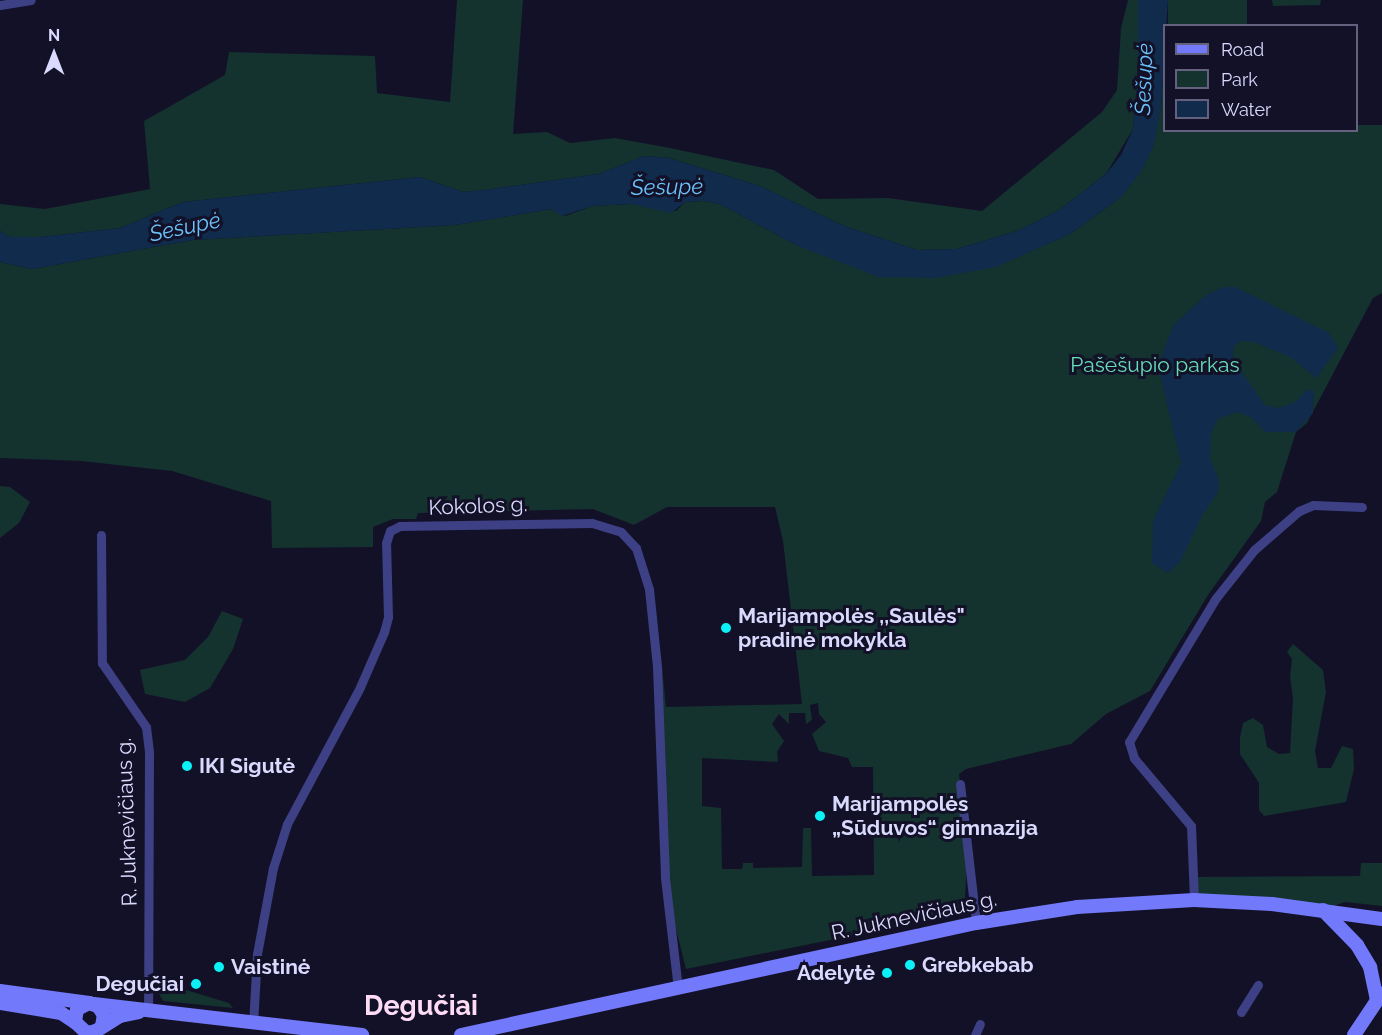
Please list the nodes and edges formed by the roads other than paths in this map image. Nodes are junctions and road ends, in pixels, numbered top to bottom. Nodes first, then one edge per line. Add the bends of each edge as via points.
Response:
1 (31, 0) edge
2 (0, 5) edge
3 (1362, 507) dead end
4 (101, 536) dead end
5 (960, 784) dead end
6 (1194, 900) junction
7 (1323, 910) junction
8 (1382, 918) edge
9 (976, 923) junction
10 (1258, 985) dead end
11 (678, 988) junction
12 (0, 991) edge
13 (1380, 997) edge
14 (0, 1003) edge
15 (91, 1003) junction
16 (145, 1012) junction
17 (1241, 1012) dead end
18 (75, 1022) junction
19 (253, 1024) junction
20 (980, 1024) dead end
21 (102, 1026) junction
22 (87, 1034) edge
23 (362, 1035) edge
24 (461, 1035) edge
25 (975, 1035) edge
26 (1354, 1035) edge

1 - 2 street
3 - 6 street via 1313,505 1299,511 1254,550 1216,598 1130,742 1134,758 1191,826
4 - 16 street, R. Juknevičiaus g. via 102,663 146,727 149,753
5 - 9 street
6 - 7 street, R. Juknevičiaus g.
6 - 9 street, R. Juknevičiaus g. via 1096,905
7 - 8 street, R. Juknevičiaus g.
7 - 13 street via 1357,945
9 - 11 street, R. Juknevičiaus g.
10 - 17 street
11 - 19 street, Kokolos g. via 664,878 659,689 649,589 636,548 621,532 592,523 399,526 390,531 386,543 388,617 384,632 360,687 287,824 273,868 257,954
11 - 24 street, R. Juknevičiaus g.
12 - 15 street
13 - 26 street
14 - 18 street via 61,1013
15 - 16 street
15 - 18 street via 77,1010
15 - 21 street via 104,1015
16 - 19 street
16 - 21 street
18 - 22 street
19 - 23 street
20 - 25 street
21 - 22 street

